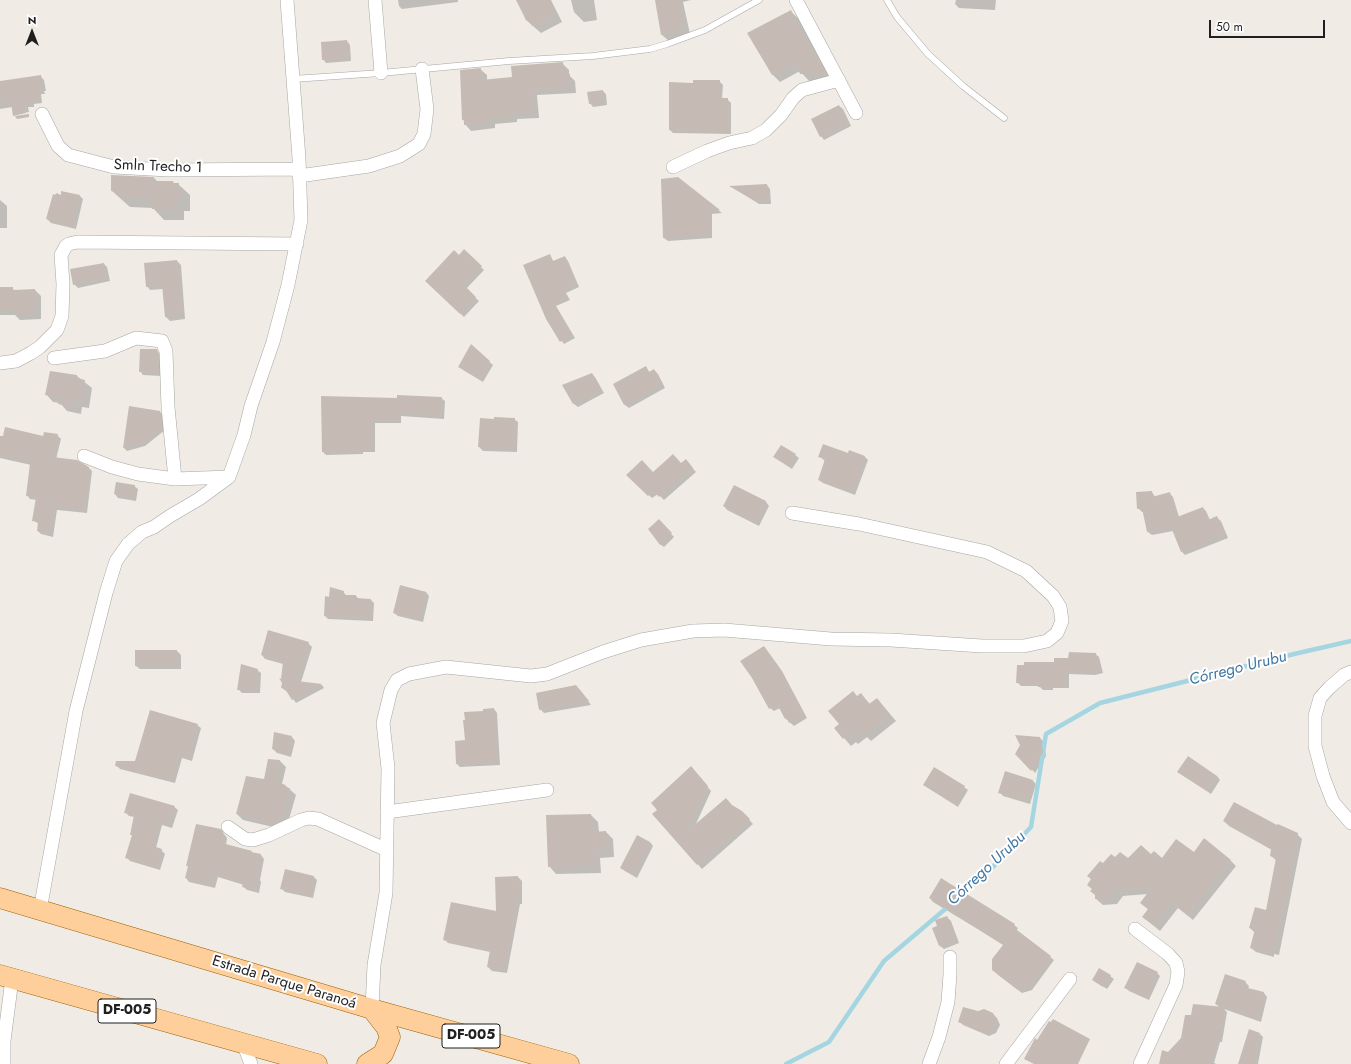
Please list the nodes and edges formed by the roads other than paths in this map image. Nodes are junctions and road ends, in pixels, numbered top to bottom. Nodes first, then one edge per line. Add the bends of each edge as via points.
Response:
1 (287, 0) edge
2 (374, 0) edge
3 (760, 0) edge
4 (796, 0) edge
5 (887, 0) edge
6 (422, 69) junction
7 (381, 74) junction
8 (293, 79) junction
9 (839, 80) junction
10 (856, 113) dead end
11 (42, 114) dead end
12 (1004, 118) dead end
13 (673, 167) dead end
14 (299, 173) junction
15 (297, 244) junction
16 (54, 358) dead end
17 (0, 363) edge
18 (84, 456) dead end
19 (228, 477) junction
20 (175, 479) junction
21 (792, 513) dead end
22 (1351, 672) edge
23 (547, 790) dead end
24 (387, 812) junction
25 (1351, 823) edge
26 (228, 827) dead end
27 (386, 850) junction
28 (0, 898) edge
29 (40, 910) junction
30 (1135, 929) dead end
31 (950, 957) dead end
32 (6, 977) edge
33 (1070, 978) dead end
34 (372, 1009) junction
35 (243, 1043) junction
36 (4, 1064) edge
37 (251, 1064) edge
38 (317, 1064) edge
39 (367, 1064) edge
40 (569, 1064) edge
41 (928, 1064) edge
42 (1006, 1064) edge
43 (1140, 1064) edge

1 - 8 street
2 - 7 street
3 - 6 lane via 705,30 650,48 593,56
4 - 9 street
5 - 12 lane via 897,17 928,54
6 - 7 lane
6 - 14 street, Smln Trecho 1 via 427,109 424,134 419,144 400,156 369,166
7 - 8 lane
8 - 14 street
9 - 10 street
9 - 13 street via 802,90 766,130 752,138 707,151
11 - 14 street, Smln Trecho 1 via 58,146 68,155 114,167
14 - 15 street via 301,220
15 - 17 street via 69,244 62,255 62,316 56,330 31,353 16,361
15 - 19 street via 273,342
16 - 20 street via 105,351 136,338 162,341 166,351
18 - 20 street via 112,468
19 - 20 street
19 - 29 street via 199,499 142,532 128,544 116,561 76,711
21 - 24 street via 859,524 987,552 1026,571 1053,596 1060,608 1062,621 1057,633 1047,641 1024,646 982,646 831,639 724,630 693,631 640,640 547,674 531,676 446,667 410,674 397,680 391,690 383,723 388,768
22 - 25 street via 1344,675 1320,698 1315,716 1315,746 1322,776 1333,802
23 - 24 street
24 - 27 street
26 - 27 street via 245,839 253,840 301,820 318,819
27 - 34 street via 386,893 374,965
28 - 29 main road, Estrada Parque Paranoá / DF-005
29 - 34 main road, Estrada Parque Paranoá / DF-005
30 - 43 street via 1168,954 1176,963 1178,972 1176,985
31 - 41 street via 948,1002 939,1037
32 - 35 main road, DF-005
32 - 36 street
33 - 42 street
34 - 39 main road via 386,1027 390,1037 383,1054
34 - 40 main road, Estrada Parque Paranoá / DF-005
35 - 37 street
35 - 38 main road, DF-005

